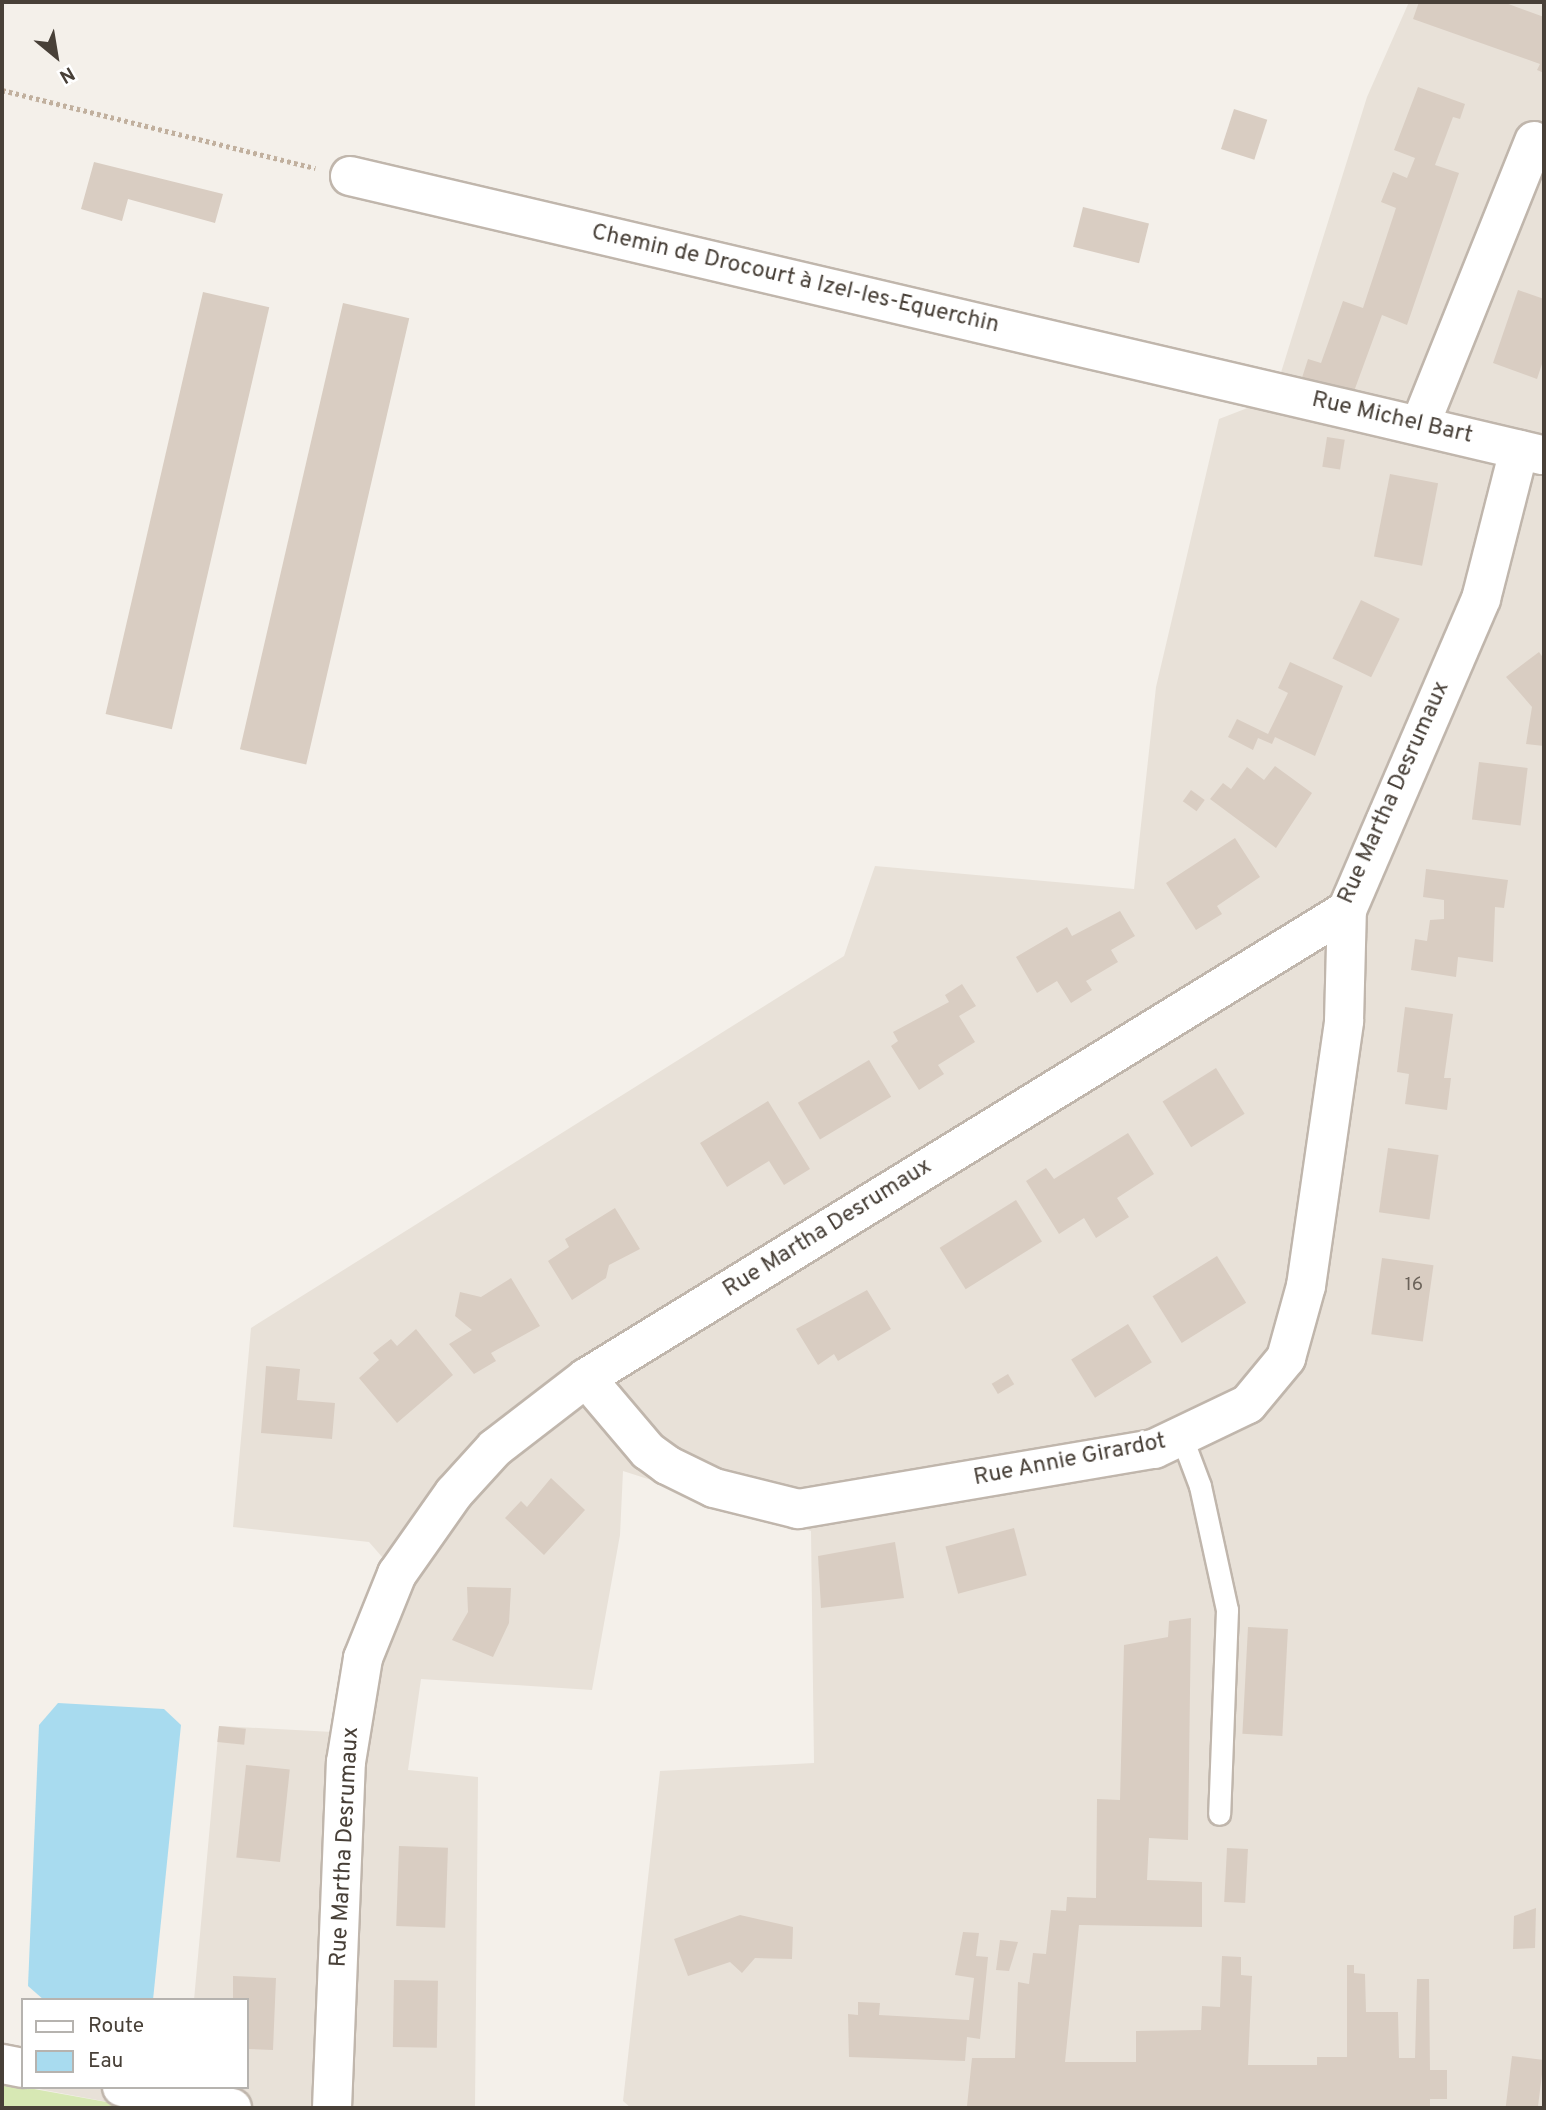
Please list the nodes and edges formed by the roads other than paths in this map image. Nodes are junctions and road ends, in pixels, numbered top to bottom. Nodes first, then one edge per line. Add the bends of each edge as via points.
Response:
1 (1534, 141) dead end
2 (350, 176) road end
3 (1240, 383) joint
4 (1420, 425) junction
5 (1532, 453) edge
6 (1347, 910) junction
7 (586, 1378) junction
8 (1182, 1438) junction
9 (1219, 1814) dead end
10 (2, 2064) edge
11 (21, 2068) edge
12 (132, 2089) edge
13 (232, 2108) edge
14 (332, 2108) edge

1 - 4 street
2 - 3 street, Chemin de Drocourt à Izel-les-Equerchin
3 - 4 street, Rue Michel Bart
4 - 5 street, Rue Michel Bart
5 - 6 street, Rue Martha Desrumaux via 1481,599
6 - 7 street, Rue Martha Desrumaux
6 - 8 street, Rue Annie Girardot via 1344,1021 1306,1286 1286,1358 1248,1404
7 - 8 street, Rue Annie Girardot via 648,1451 667,1465 714,1488 798,1509 1154,1449
7 - 14 street, Rue Martha Desrumaux via 495,1448 454,1493 397,1574 362,1658 346,1762
8 - 9 lane via 1200,1486 1227,1610
10 - 11 street
12 - 13 street

